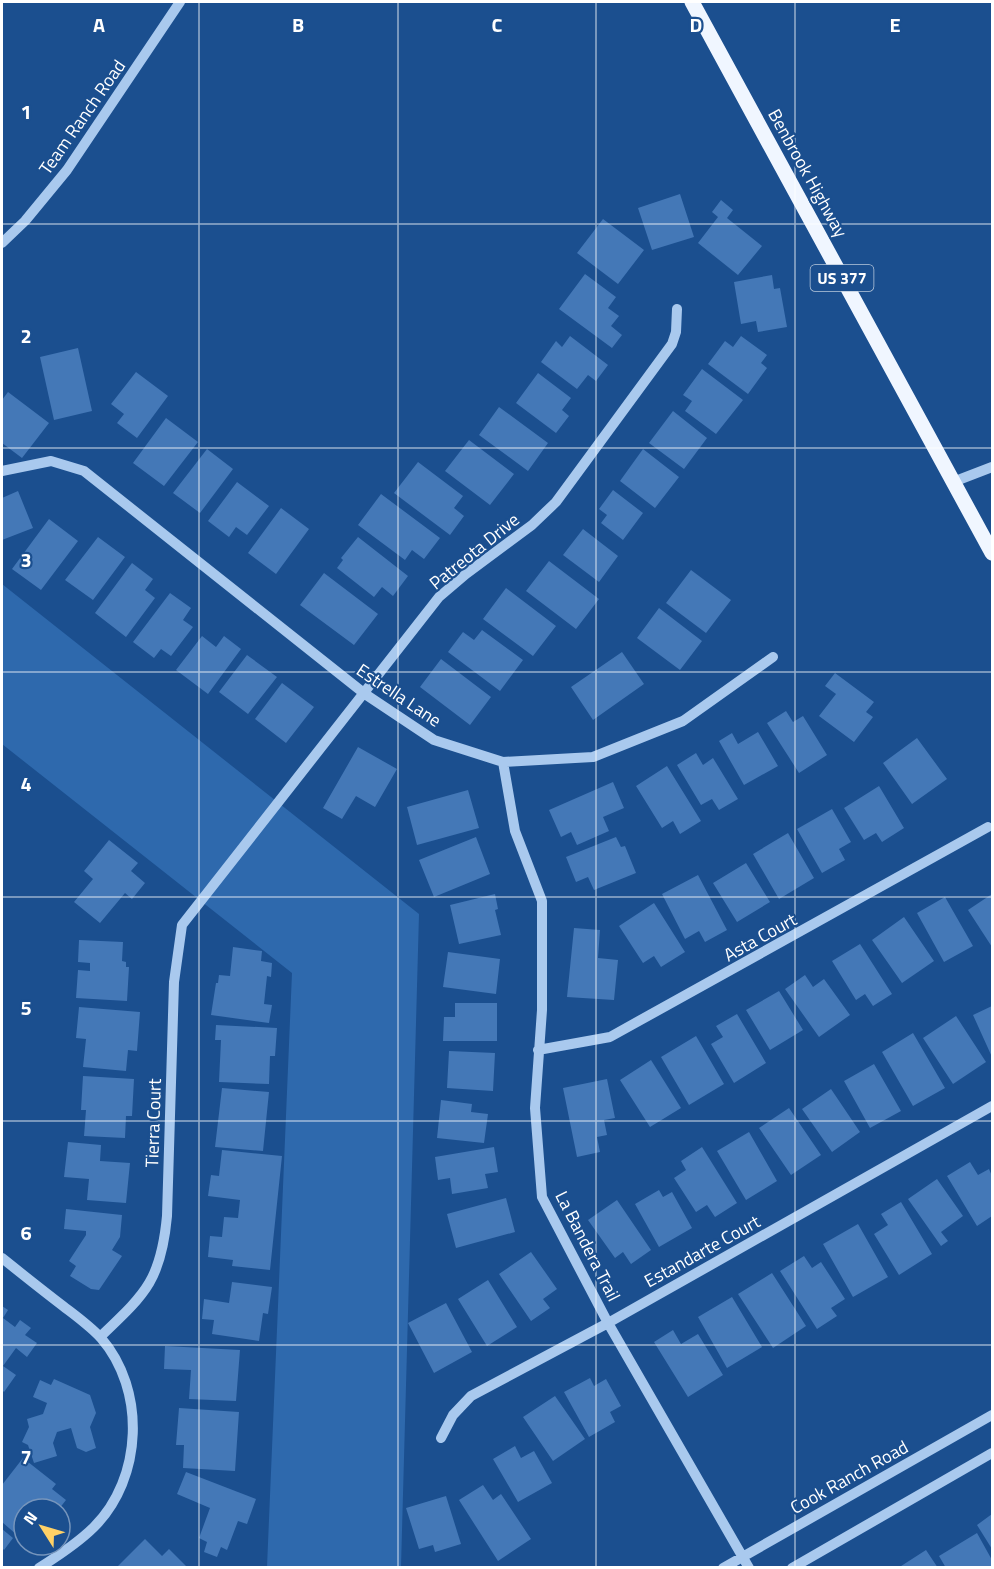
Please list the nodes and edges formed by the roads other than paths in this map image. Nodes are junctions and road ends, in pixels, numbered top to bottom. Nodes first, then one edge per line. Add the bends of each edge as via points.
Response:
1 (180, 2) edge
2 (692, 2) edge
3 (2, 243) edge
4 (677, 309) dead end
5 (993, 467) edge
6 (2, 471) edge
7 (953, 482) junction
8 (993, 553) edge
9 (773, 657) dead end
10 (365, 694) junction
11 (502, 762) junction
12 (988, 827) dead end
13 (204, 895) joint
14 (538, 1050) junction
15 (993, 1106) edge
16 (2, 1258) edge
17 (608, 1323) junction
18 (100, 1337) junction
19 (993, 1415) edge
20 (441, 1438) dead end
21 (993, 1453) edge
22 (743, 1556) junction
23 (43, 1567) edge
24 (723, 1568) edge
25 (749, 1568) edge
26 (792, 1568) edge

1 - 3 street, Team Ranch Road via 67,170
2 - 7 main road, Benbrook Highway / US 377
4 - 10 street, Patreota Drive via 672,344 567,489 532,525 451,585
5 - 7 street
6 - 10 street, Estrella Lane via 51,461 84,471
7 - 8 main road, Benbrook Highway / US 377
9 - 11 street, Estrella Lane via 683,721 593,756
10 - 11 street, Estrella Lane via 434,740
10 - 13 street, Patreota Drive
11 - 14 street, La Bandera Trail via 515,831 542,901
12 - 14 street, Asta Court via 610,1038
13 - 18 street, Tierra Court via 182,925 174,982 167,1216 162,1251 145,1292
14 - 17 street, La Bandera Trail via 535,1108 542,1197
15 - 17 street, Estandarte Court
16 - 18 street
17 - 20 street, Estandarte Court via 471,1396 453,1415
17 - 22 street, La Bandera Trail
18 - 23 street via 116,1359 130,1398 130,1457 116,1495 95,1526
19 - 22 street, Cook Ranch Road
21 - 26 street
22 - 24 street, Cook Ranch Road
22 - 25 street, La Bandera Trail

